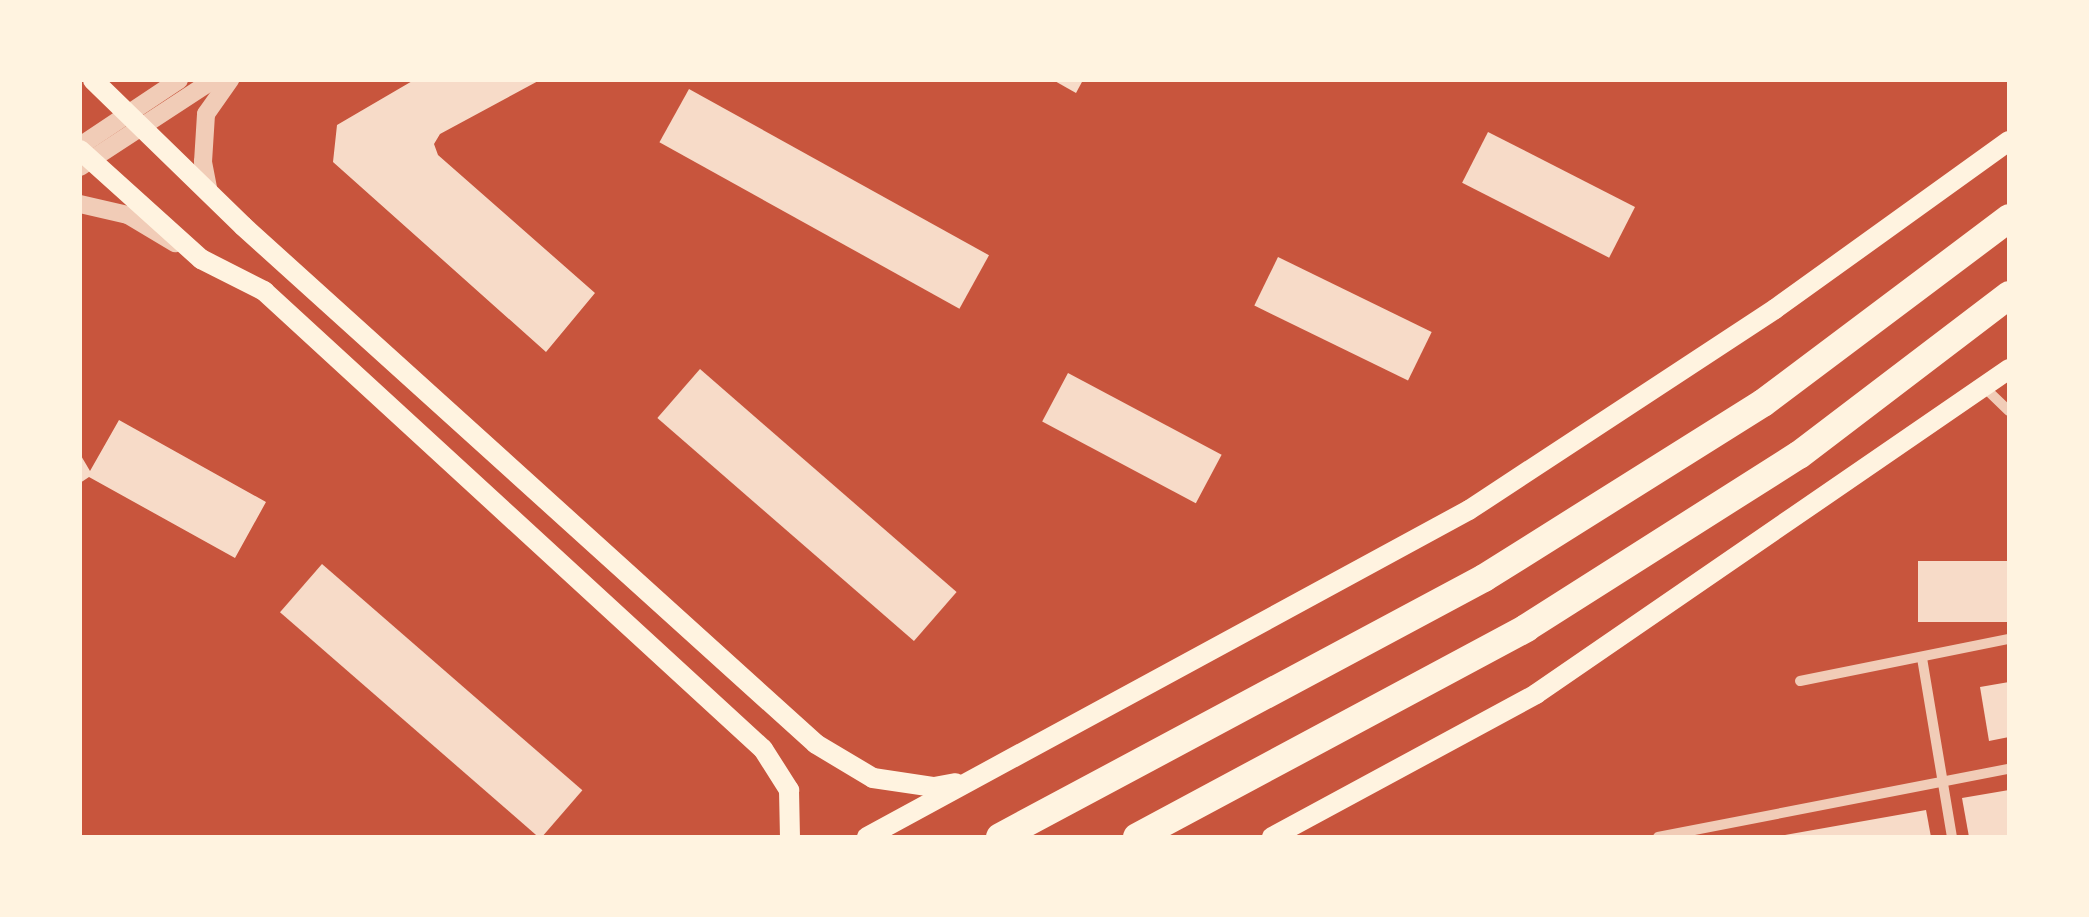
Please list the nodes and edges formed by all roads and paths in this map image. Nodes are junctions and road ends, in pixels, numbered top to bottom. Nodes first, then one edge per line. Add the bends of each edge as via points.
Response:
1 (93, 80) edge
2 (179, 80) edge
3 (213, 80) edge
4 (230, 80) edge
5 (134, 120) junction
6 (2009, 141) edge
7 (83, 156) edge
8 (209, 193) junction
9 (80, 204) edge
10 (2009, 218) edge
11 (201, 259) junction
12 (2009, 295) edge
13 (2009, 369) edge
14 (1985, 388) junction
15 (2009, 410) edge
16 (2009, 639) edge
17 (1922, 658) junction
18 (1800, 681) dead end
19 (2009, 770) edge
20 (973, 780) junction
21 (1942, 782) junction
22 (790, 837) edge
23 (867, 837) edge
24 (1000, 837) edge
25 (1137, 837) edge
26 (1272, 837) edge
27 (1658, 837) edge
28 (1952, 837) edge

1 - 5 main road
2 - 5 street
3 - 5 street
4 - 8 street via 206,114 202,162
5 - 7 street
5 - 8 main road
6 - 20 main road via 1776,310 1469,510
7 - 11 main road
8 - 20 main road via 816,744 846,767 889,782 934,787
9 - 11 street via 128,215
10 - 24 highway via 1762,403 1484,578
11 - 22 main road via 264,290 764,749 789,790
12 - 25 highway via 1799,455 1526,628
13 - 14 main road
14 - 15 street
14 - 26 main road via 1536,694
16 - 17 street
17 - 18 street
17 - 21 street
19 - 21 street
20 - 23 main road
21 - 27 street
21 - 28 street

